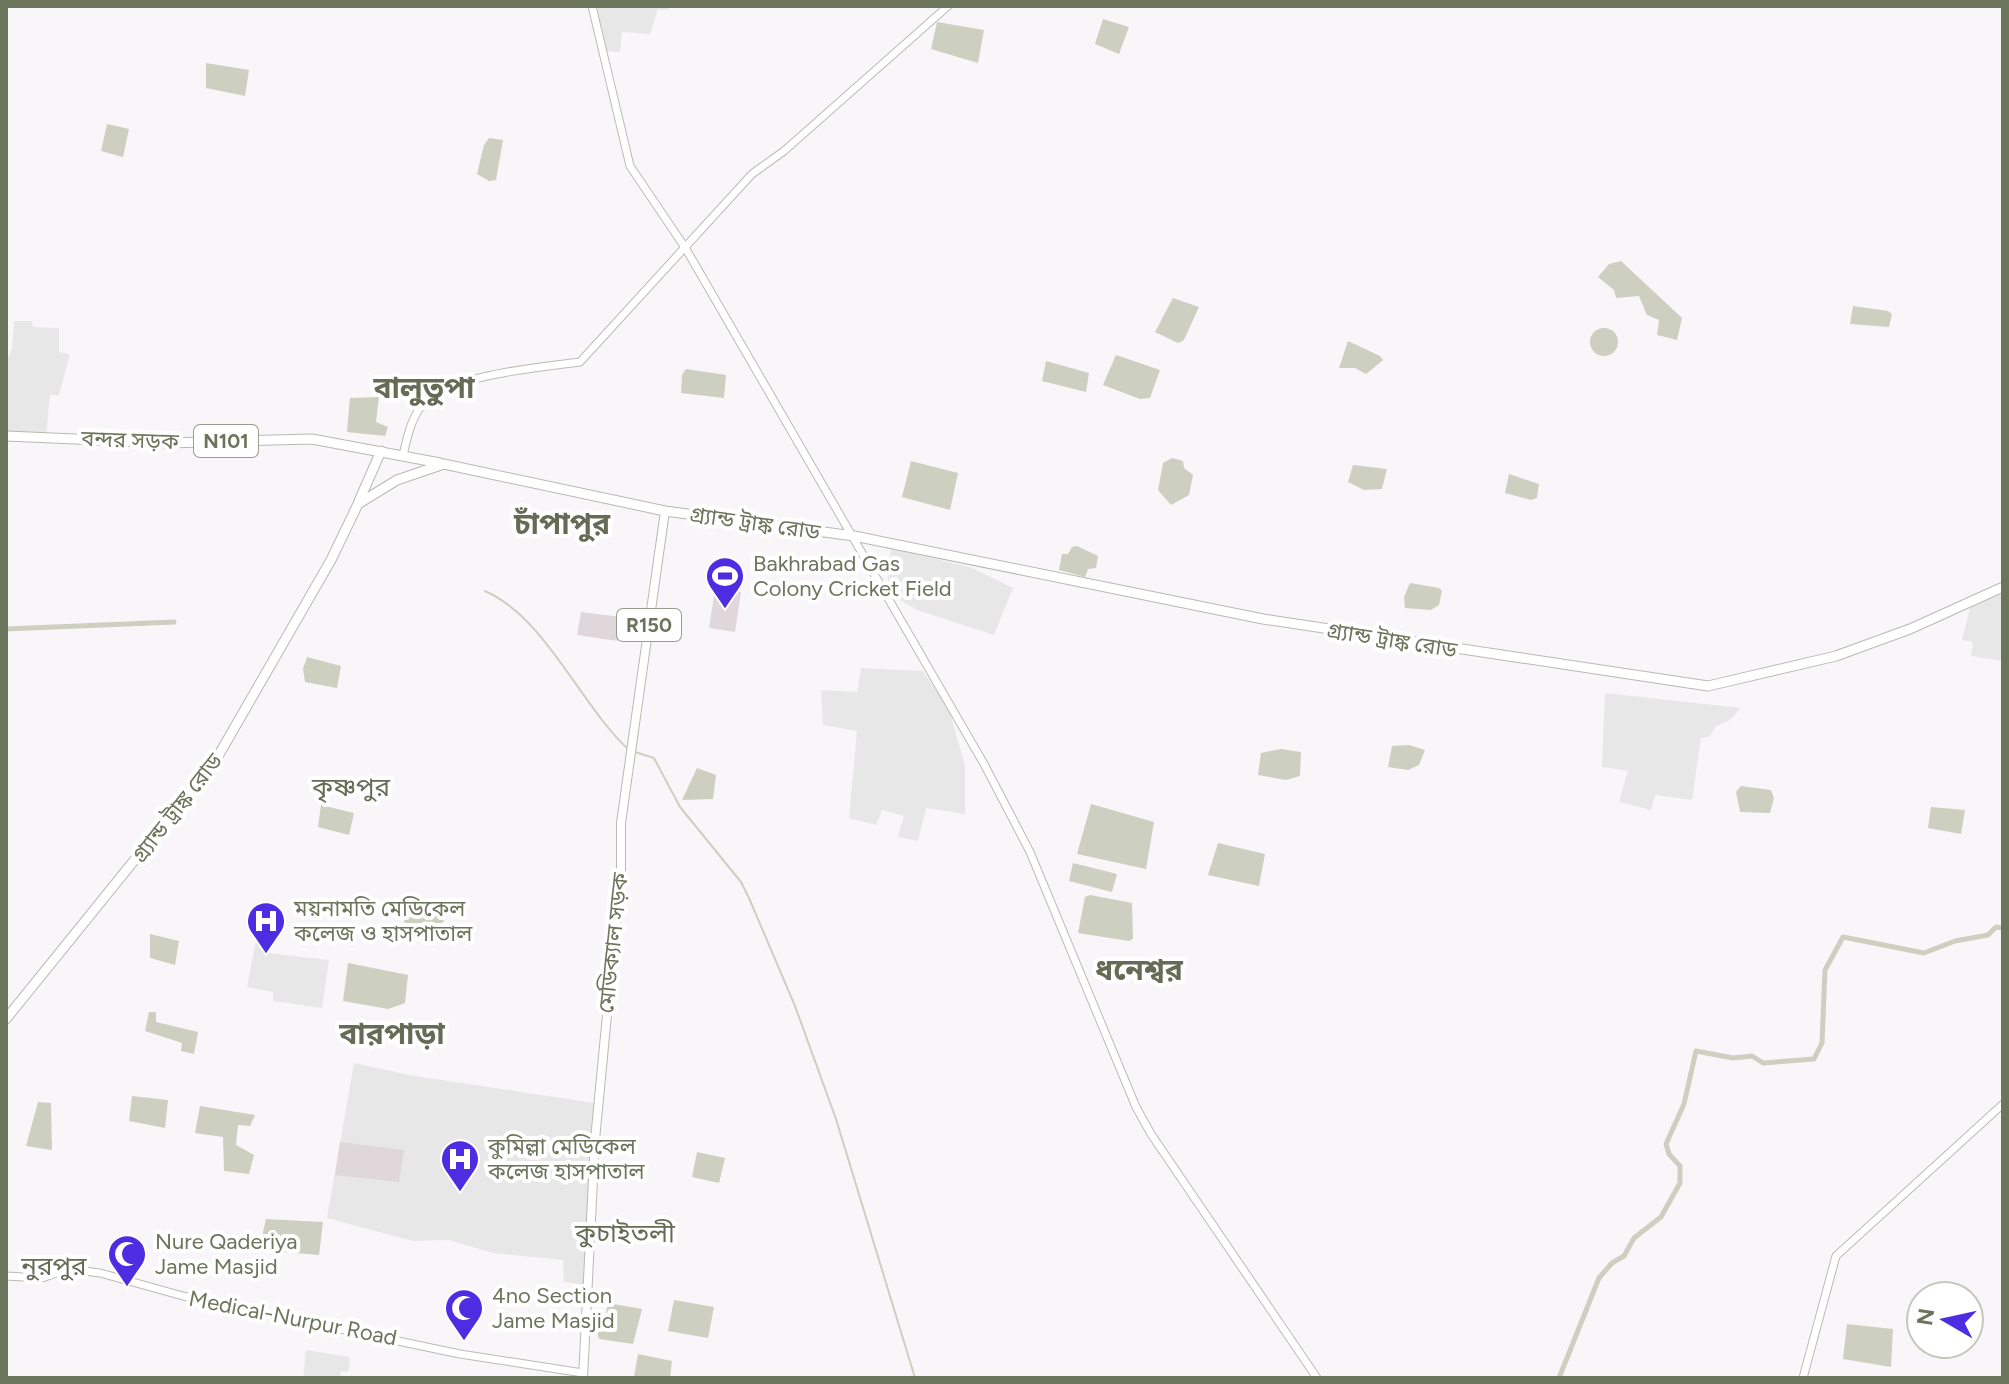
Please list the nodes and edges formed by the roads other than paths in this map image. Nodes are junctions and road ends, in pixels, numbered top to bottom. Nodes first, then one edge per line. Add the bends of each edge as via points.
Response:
1 (592, 6) edge
2 (948, 6) edge
3 (686, 249) junction
4 (6, 436) edge
5 (381, 451) junction
6 (403, 455) junction
7 (444, 464) junction
8 (358, 504) junction
9 (665, 511) junction
10 (854, 536) junction
11 (2003, 587) edge
12 (6, 1019) edge
13 (2003, 1104) edge
14 (6, 1276) edge
15 (583, 1375) edge
16 (1317, 1378) edge
17 (1803, 1378) edge

1 - 3 main road via 630,166
2 - 3 main road via 752,174
3 - 6 main road via 580,362 505,372 437,393 421,407
3 - 10 main road
4 - 5 highway, বন্দর সড়ক / N101 via 167,443 312,439
5 - 6 highway, বন্দর সড়ক / N101
5 - 8 highway, গ্র্যান্ড ট্রাঙ্ক রোড
6 - 7 highway, বন্দর সড়ক / N101
7 - 8 highway via 397,480
7 - 9 highway, গ্র্যান্ড ট্রাঙ্ক রোড
8 - 12 highway, গ্র্যান্ড ট্রাঙ্ক রোড via 217,758
9 - 10 highway, গ্র্যান্ড ট্রাঙ্ক রোড
9 - 15 main road, মেডিক্যাল সড়ক / R150 via 621,823 595,1140
10 - 11 highway, গ্র্যান্ড ট্রাঙ্ক রোড via 1263,619 1708,686 1836,656
10 - 16 main road via 1030,852 1136,1107
13 - 17 main road via 1836,1256
14 - 15 main road, Medical-Nurpur Road via 42,1278 68,1269 100,1273 183,1296

